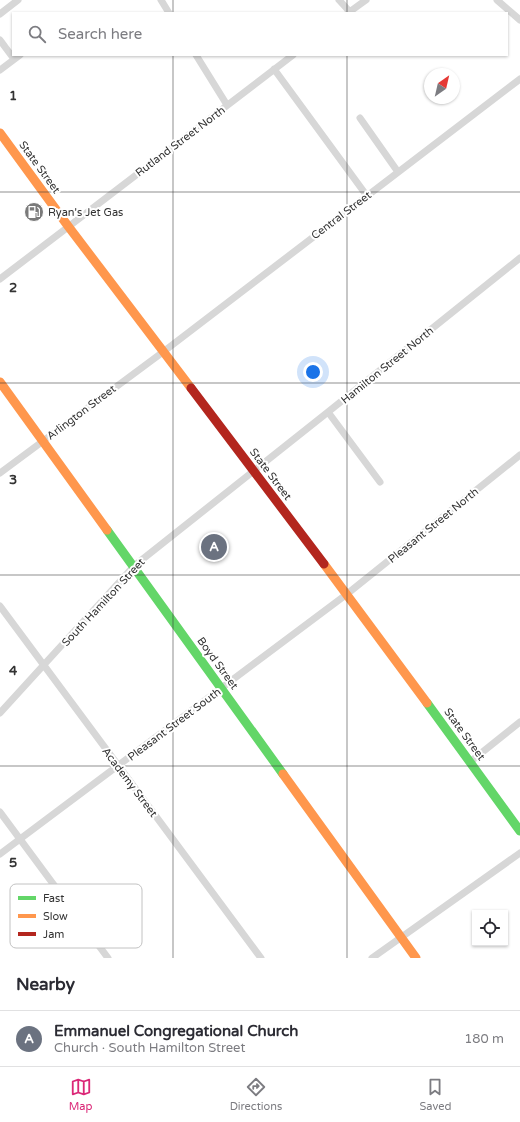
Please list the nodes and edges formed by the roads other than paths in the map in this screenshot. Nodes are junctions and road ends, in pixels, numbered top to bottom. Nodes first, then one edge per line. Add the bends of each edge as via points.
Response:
1 (18, 0) edge
2 (161, 0) edge
3 (339, 0) edge
4 (366, 0) edge
5 (497, 0) edge
6 (168, 12) edge
7 (348, 12) edge
8 (350, 12) edge
9 (0, 14) edge
10 (520, 20) edge
11 (0, 40) edge
12 (12, 52) edge
13 (197, 56) edge
14 (292, 56) edge
15 (17, 57) edge
16 (274, 69) junction
17 (0, 70) edge
18 (520, 79) edge
19 (227, 105) junction
20 (360, 118) dead end
21 (0, 133) edge
22 (398, 172) junction
23 (367, 196) junction
24 (68, 226) junction
25 (520, 258) edge
26 (0, 279) edge
27 (163, 352) junction
28 (0, 382) edge
29 (328, 412) junction
30 (43, 441) junction
31 (520, 455) edge
32 (253, 471) junction
33 (0, 473) edge
34 (380, 482) dead end
35 (134, 566) junction
36 (347, 594) junction
37 (0, 606) edge
38 (44, 666) junction
39 (221, 688) junction
40 (0, 714) edge
41 (520, 722) edge
42 (470, 762) junction
43 (118, 767) junction
44 (0, 812) edge
45 (520, 830) edge
46 (20, 839) junction
47 (520, 853) edge
48 (0, 854) edge
49 (53, 884) edge
50 (401, 937) junction
51 (101, 948) edge
52 (108, 958) edge
53 (261, 958) edge
54 (372, 958) edge
55 (416, 958) edge

1 - 9 street
2 - 6 street
3 - 7 street
4 - 8 street
5 - 10 street
11 - 12 street
13 - 19 street
14 - 16 street, Rutland Street North
15 - 17 street
16 - 19 street, Rutland Street North
16 - 23 street
18 - 22 street, Central Street
19 - 24 street, Rutland Street North
20 - 22 street
21 - 24 main road, State Street
22 - 23 street, Central Street
23 - 27 street, Central Street
24 - 26 street, Rutland Street North
24 - 27 main road, State Street
25 - 29 street, Hamilton Street North
27 - 30 street, Arlington Street
27 - 32 main road, State Street
28 - 30 main road, Boyd Street
29 - 32 street, Hamilton Street North
29 - 34 street
30 - 33 street, Arlington Street
30 - 35 main road, Boyd Street
31 - 36 street, Pleasant Street North
32 - 35 street, South Hamilton Street
32 - 36 main road, State Street
35 - 38 street, South Hamilton Street
35 - 39 main road, Boyd Street
36 - 39 street, Pleasant Street South
36 - 42 main road, State Street
37 - 38 street, Academy Street
38 - 40 street, South Hamilton Street
38 - 43 street, Academy Street
39 - 43 street, Pleasant Street South
39 - 50 main road, Boyd Street
41 - 42 street
42 - 45 main road, State Street
43 - 46 street, Pleasant Street South
43 - 53 street, Academy Street
44 - 46 street
46 - 48 street, Pleasant Street South
46 - 49 street
47 - 50 street
50 - 54 street
50 - 55 main road, Boyd Street
51 - 52 street

